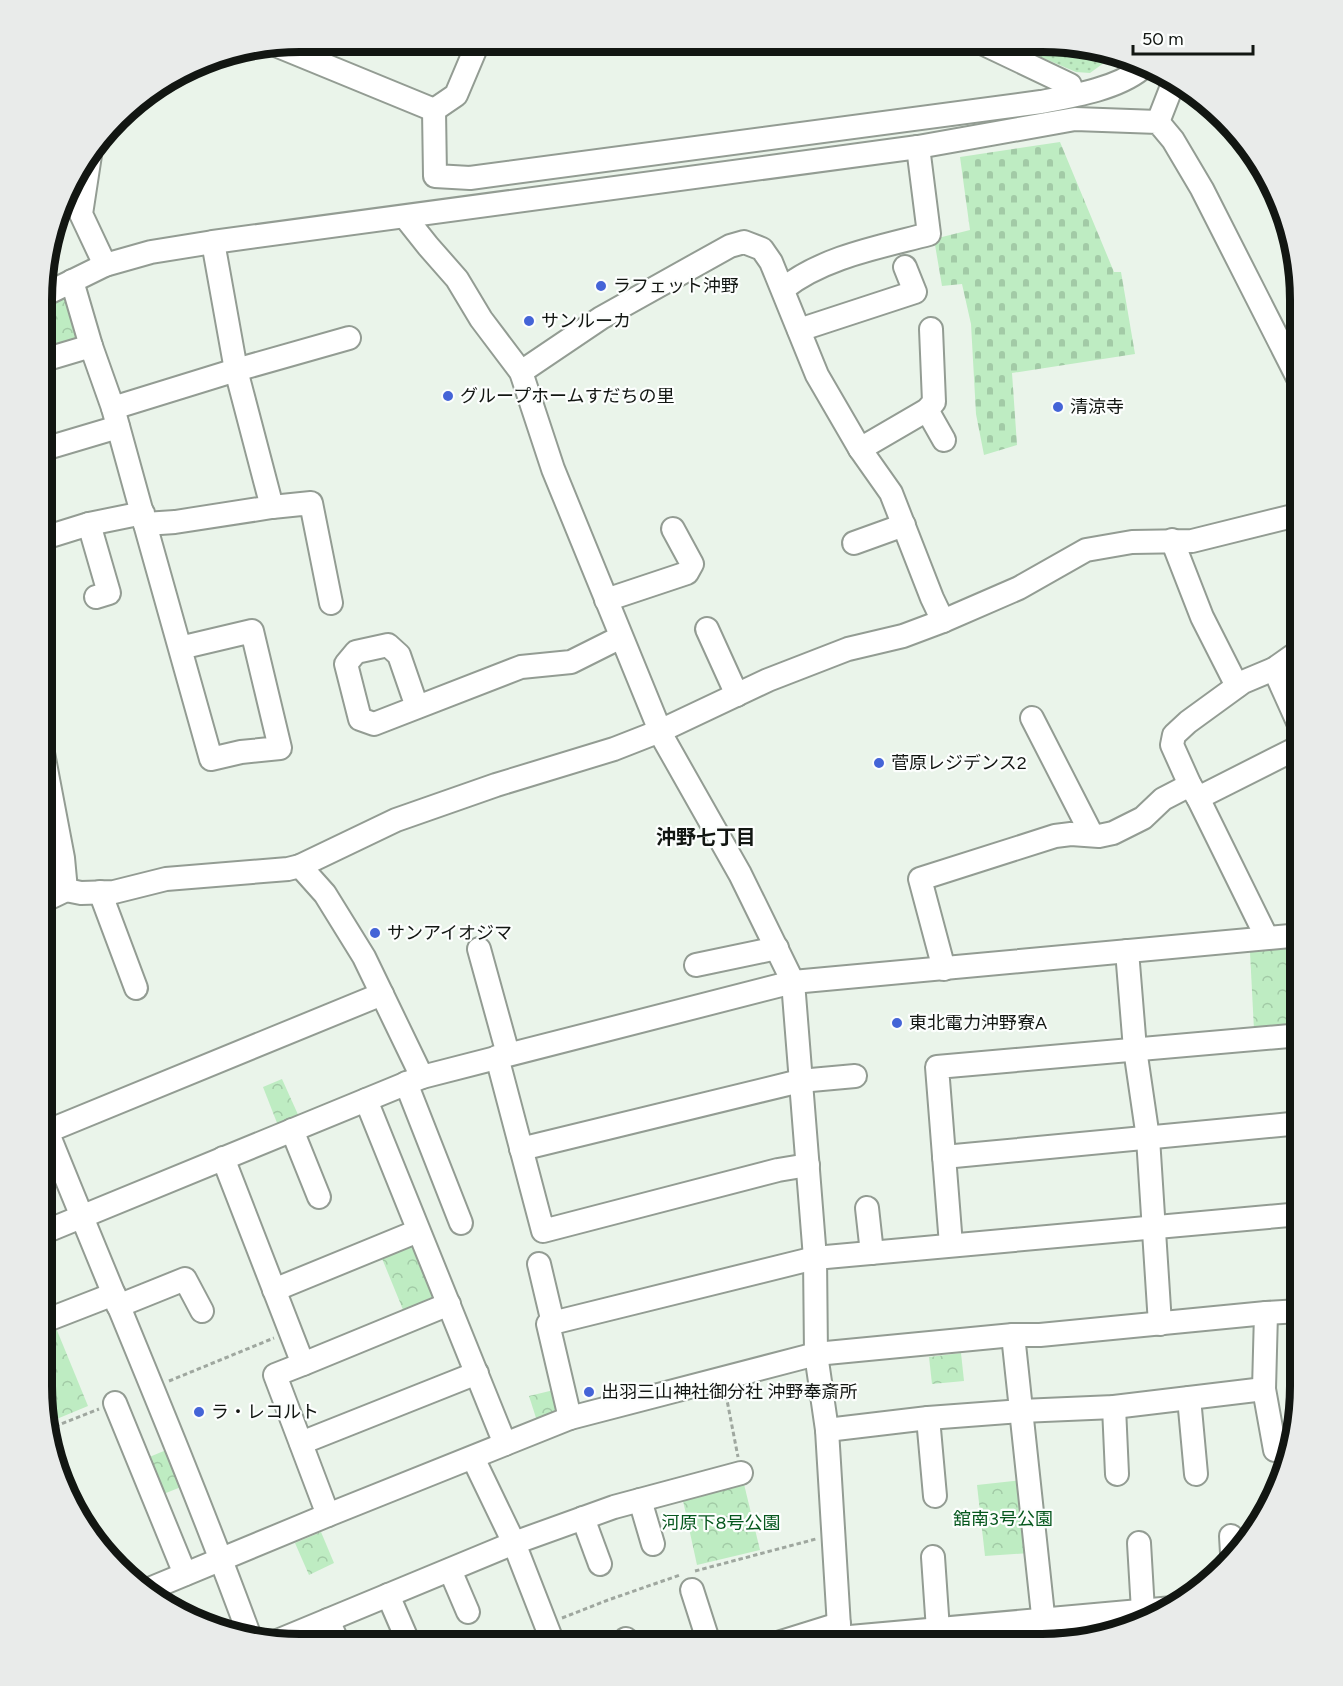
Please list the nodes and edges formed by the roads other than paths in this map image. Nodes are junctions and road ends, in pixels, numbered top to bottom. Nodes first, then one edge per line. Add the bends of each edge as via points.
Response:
1 (294, 52) edge
2 (474, 52) edge
3 (1001, 52) edge
4 (1137, 71) edge
5 (1070, 85) dead end
6 (1171, 89) edge
7 (434, 110) junction
8 (1158, 122) junction
9 (918, 147) junction
10 (87, 174) edge
11 (405, 217) junction
12 (213, 242) junction
13 (105, 265) junction
14 (905, 267) dead end
15 (72, 281) junction
16 (783, 289) junction
17 (53, 291) edge
18 (931, 329) dead end
19 (799, 330) junction
20 (349, 338) dead end
21 (91, 346) junction
22 (52, 358) edge
23 (1290, 362) edge
24 (236, 370) junction
25 (521, 372) junction
26 (927, 410) junction
27 (116, 418) junction
28 (944, 440) dead end
29 (52, 446) edge
30 (860, 449) junction
31 (272, 507) junction
32 (1290, 517) edge
33 (144, 518) junction
34 (89, 524) junction
35 (903, 525) junction
36 (673, 529) dead end
37 (52, 536) edge
38 (1172, 540) junction
39 (854, 543) dead end
40 (111, 594) dead end
41 (606, 600) junction
42 (331, 603) dead end
43 (953, 616) junction
44 (707, 629) dead end
45 (621, 637) junction
46 (180, 648) junction
47 (1290, 658) edge
48 (1274, 669) junction
49 (1237, 686) junction
50 (737, 695) junction
51 (1290, 705) edge
52 (417, 707) dead end
53 (1032, 718) dead end
54 (660, 731) junction
55 (1290, 751) edge
56 (1194, 791) junction
57 (52, 800) edge
58 (1092, 835) junction
59 (300, 866) junction
60 (66, 890) junction
61 (100, 892) junction
62 (52, 897) edge
63 (1290, 936) edge
64 (1267, 938) junction
65 (777, 948) junction
66 (479, 949) dead end
67 (1127, 951) junction
68 (696, 965) dead end
69 (944, 969) junction
70 (793, 982) junction
71 (136, 988) dead end
72 (381, 993) junction
73 (1290, 1036) edge
74 (1134, 1049) junction
75 (503, 1056) junction
76 (855, 1076) dead end
77 (414, 1080) junction
78 (800, 1081) junction
79 (366, 1100) junction
80 (1290, 1124) edge
81 (52, 1125) edge
82 (292, 1130) junction
83 (1148, 1137) junction
84 (52, 1146) edge
85 (521, 1149) junction
86 (944, 1156) junction
87 (223, 1158) junction
88 (808, 1165) junction
89 (319, 1197) dead end
90 (867, 1208) dead end
91 (1290, 1215) edge
92 (83, 1216) junction
93 (461, 1223) dead end
94 (1153, 1228) junction
95 (52, 1229) edge
96 (418, 1231) junction
97 (951, 1245) junction
98 (872, 1253) junction
99 (815, 1258) junction
100 (540, 1264) dead end
101 (274, 1290) junction
102 (116, 1300) junction
103 (449, 1304) junction
104 (202, 1311) dead end
105 (1290, 1312) edge
106 (1266, 1313) junction
107 (52, 1319) edge
108 (553, 1323) junction
109 (1160, 1324) junction
110 (1013, 1335) junction
111 (816, 1354) junction
112 (303, 1364) junction
113 (477, 1373) junction
114 (1263, 1389) junction
115 (1189, 1398) junction
116 (115, 1403) dead end
117 (1114, 1407) junction
118 (1021, 1411) junction
119 (570, 1418) junction
120 (928, 1419) junction
121 (827, 1430) junction
122 (172, 1438) junction
123 (301, 1443) junction
124 (505, 1444) junction
125 (1275, 1450) dead end
126 (135, 1453) junction
127 (473, 1458) junction
128 (741, 1473) road end
129 (1116, 1474) dead end
130 (1196, 1474) dead end
131 (935, 1496) dead end
132 (640, 1500) junction
133 (328, 1515) junction
134 (583, 1518) junction
135 (514, 1543) junction
136 (1139, 1543) dead end
137 (653, 1544) dead end
138 (933, 1557) dead end
139 (221, 1559) junction
140 (600, 1564) dead end
141 (450, 1570) junction
142 (185, 1574) junction
143 (155, 1587) edge
144 (692, 1590) dead end
145 (388, 1595) junction
146 (1143, 1611) junction
147 (1147, 1611) edge
148 (468, 1612) dead end
149 (328, 1620) junction
150 (1043, 1620) junction
151 (247, 1628) edge
152 (938, 1630) junction
153 (295, 1634) edge
154 (334, 1634) edge
155 (405, 1634) edge
156 (549, 1634) edge
157 (705, 1634) edge
158 (839, 1634) edge
159 (859, 1634) edge
160 (1045, 1634) edge

1 - 7 street
2 - 7 street via 456,95
3 - 5 street
4 - 7 street via 1106,87 1041,102 470,178 435,176
6 - 8 street
8 - 9 street via 1075,119
8 - 23 street via 1202,189
9 - 11 street
9 - 16 street via 929,234 829,263
10 - 13 street via 81,214
11 - 12 street
11 - 25 street via 457,279
12 - 13 street via 151,252
12 - 24 street
13 - 15 street
14 - 19 street via 915,292
15 - 17 street
15 - 21 street
16 - 19 street
16 - 25 street via 762,249 744,242 730,246 601,318
18 - 26 street via 934,402
19 - 30 street via 817,375
20 - 24 street
21 - 22 street
21 - 27 street
24 - 27 street
24 - 31 street
25 - 41 street via 553,469
26 - 28 street
26 - 30 street
27 - 29 street
27 - 33 street
30 - 35 street via 891,493
31 - 33 street via 175,522
31 - 42 street via 311,502
32 - 38 street via 1192,541
33 - 34 street
33 - 46 street
34 - 37 street
34 - 40 street
35 - 39 street
35 - 43 street via 932,598
36 - 41 street via 692,564 687,573
38 - 43 street via 1086,550 1019,588
38 - 49 street via 1202,617
41 - 45 street
43 - 50 street via 903,636 848,649
44 - 50 street
45 - 52 street via 571,662 521,667
45 - 54 street
46 - 46 street via 211,759 280,748 252,631
47 - 48 street
48 - 49 street
48 - 51 street
49 - 56 street via 1174,735 1172,745
50 - 54 street
53 - 58 street
54 - 59 street via 396,820
54 - 65 street
55 - 56 street
56 - 58 street via 1163,799 1143,818 1122,830
56 - 64 street
57 - 60 street
58 - 69 street via 1055,836 920,879
59 - 61 street via 166,879
59 - 72 street via 325,894
60 - 61 street
60 - 62 street
61 - 71 street
63 - 64 street
64 - 67 street
65 - 68 street
65 - 70 street
66 - 75 street
67 - 69 street
67 - 74 street
69 - 70 street
70 - 75 street
70 - 78 street
72 - 77 street
72 - 81 street
73 - 74 street
74 - 83 street
74 - 86 street via 937,1066
75 - 77 street
75 - 85 street
76 - 78 street
77 - 79 street
77 - 93 street
78 - 85 street
78 - 88 street
79 - 82 street
79 - 96 street
80 - 83 street
82 - 87 street
82 - 89 street
83 - 86 street
83 - 94 street
84 - 92 street
85 - 88 street via 543,1231
86 - 97 street
87 - 92 street
87 - 101 street
88 - 99 street
90 - 98 street
91 - 94 street
92 - 95 street
92 - 102 street
94 - 97 street
94 - 109 street
96 - 101 street
96 - 103 street
97 - 98 street
98 - 99 street
99 - 108 street
99 - 111 street
100 - 108 street
101 - 112 street
102 - 104 street via 185,1279
102 - 107 street
102 - 122 street
103 - 112 street
103 - 113 street
105 - 106 street
106 - 109 street
106 - 114 street
108 - 119 street via 548,1324
109 - 110 street
110 - 111 street
110 - 118 street
111 - 119 street
111 - 121 street
112 - 123 street via 275,1375
113 - 123 street
113 - 124 street
114 - 115 street
114 - 125 street
115 - 117 street
115 - 130 street
116 - 126 street
117 - 118 street
117 - 129 street
118 - 120 street
118 - 150 street
119 - 124 street
120 - 121 street
120 - 131 street
121 - 158 street
122 - 126 street
122 - 139 street
123 - 133 street
124 - 127 street
126 - 142 street
127 - 133 street
127 - 135 street
128 - 132 street
132 - 134 street
132 - 137 street
133 - 139 street
134 - 135 street
134 - 140 street
135 - 141 street
135 - 156 street
136 - 146 street
138 - 152 street
139 - 142 street
139 - 151 street
141 - 145 street
141 - 148 street
142 - 143 street
144 - 157 street
145 - 149 street
145 - 155 street
146 - 147 street
146 - 150 street
149 - 153 street
149 - 154 street
150 - 152 street
150 - 160 street
152 - 159 street

